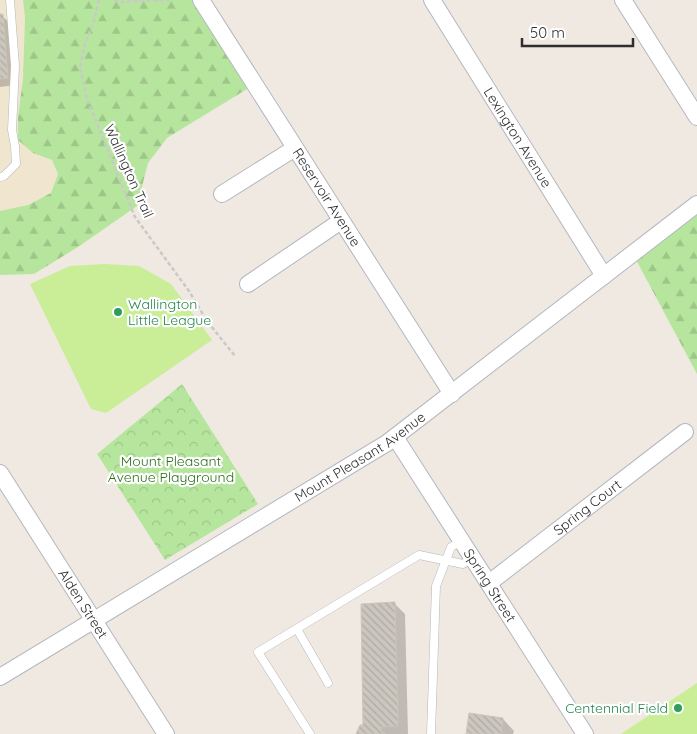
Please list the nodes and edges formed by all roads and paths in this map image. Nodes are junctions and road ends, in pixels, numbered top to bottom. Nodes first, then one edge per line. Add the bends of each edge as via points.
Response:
1 (10, 0) edge
2 (99, 0) edge
3 (169, 0) edge
4 (202, 0) edge
5 (432, 0) edge
6 (623, 0) edge
7 (116, 1) edge
8 (697, 117) edge
9 (295, 148) junction
10 (0, 178) edge
11 (222, 194) dead end
12 (697, 204) edge
13 (341, 221) junction
14 (604, 276) junction
15 (248, 284) dead end
16 (234, 356) dead end
17 (452, 394) junction
18 (685, 432) dead end
19 (396, 437) junction
20 (0, 473) edge
21 (462, 541) junction
22 (472, 558) junction
23 (445, 561) junction
24 (489, 583) junction
25 (94, 621) junction
26 (297, 629) junction
27 (0, 677) edge
28 (328, 683) dead end
29 (166, 734) edge
30 (310, 734) edge
31 (431, 734) edge
32 (585, 734) edge

1 - 10 lane via 15,75 12,130 16,164
2 - 16 path, Wallington Trail via 80,67 88,99 135,217
3 - 7 path
4 - 9 street, Reservoir Avenue
5 - 14 street, Lexington Avenue
6 - 8 street
9 - 11 street
9 - 13 street, Reservoir Avenue
12 - 14 street, Mount Pleasant Avenue
13 - 15 street
13 - 17 street, Reservoir Avenue
14 - 17 street, Mount Pleasant Avenue
17 - 19 street, Mount Pleasant Avenue
18 - 24 street, Spring Court
19 - 21 street, Spring Street
19 - 25 street, Mount Pleasant Avenue
20 - 25 street, Alden Street
21 - 22 street, Spring Street
21 - 23 lane via 451,547
22 - 23 lane via 462,564
22 - 24 street, Spring Street
23 - 26 lane via 419,555
23 - 31 lane via 436,586
24 - 32 street, Spring Street
25 - 27 street, Mount Pleasant Avenue
25 - 29 street, Alden Street
26 - 28 lane
26 - 30 lane via 258,652

